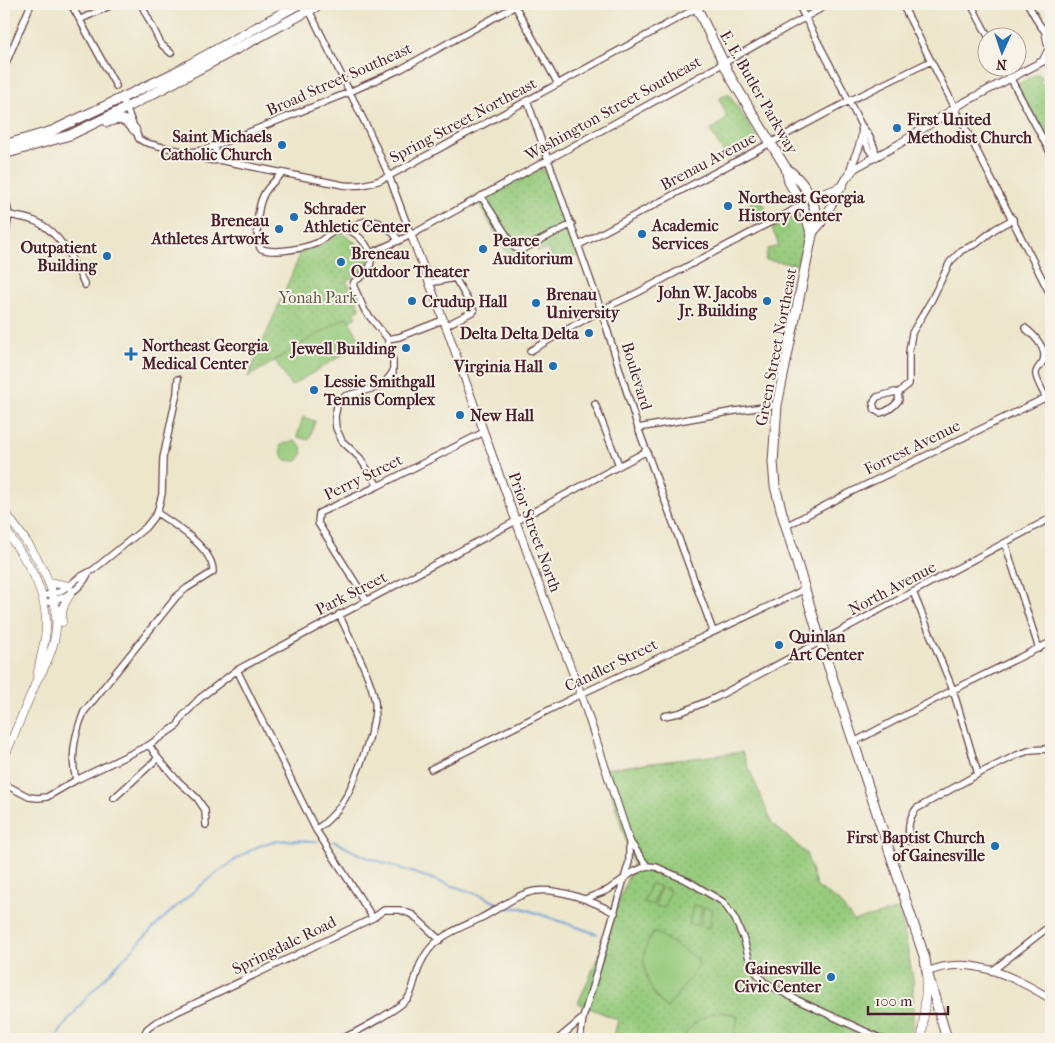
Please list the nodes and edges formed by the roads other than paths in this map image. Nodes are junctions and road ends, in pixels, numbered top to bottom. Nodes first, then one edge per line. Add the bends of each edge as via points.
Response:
1 (30, 4) edge
2 (71, 4) edge
3 (114, 4) edge
4 (141, 4) edge
5 (299, 4) edge
6 (321, 4) edge
7 (516, 4) edge
8 (798, 4) edge
9 (829, 4) edge
10 (902, 4) edge
11 (970, 4) edge
12 (1028, 4) edge
13 (698, 5) edge
14 (307, 7) edge
15 (804, 17) junction
16 (81, 20) junction
17 (984, 28) edge
18 (1049, 36) edge
19 (171, 53) dead end
20 (1048, 58) edge
21 (931, 61) junction
22 (724, 63) junction
23 (4, 68) edge
24 (1028, 69) edge
25 (1010, 78) joint
26 (558, 84) junction
27 (116, 86) dead end
28 (350, 92) junction
29 (122, 98) junction
30 (527, 100) junction
31 (849, 102) junction
32 (126, 108) junction
33 (954, 108) junction
34 (860, 125) junction
35 (135, 130) junction
36 (862, 133) junction
37 (70, 135) junction
38 (771, 143) junction
39 (4, 145) edge
40 (214, 146) junction
41 (191, 152) junction
42 (4, 154) edge
43 (1051, 154) edge
44 (876, 156) junction
45 (549, 159) junction
46 (219, 160) junction
47 (786, 168) junction
48 (282, 173) junction
49 (850, 173) junction
50 (389, 176) junction
51 (841, 187) junction
52 (4, 190) edge
53 (808, 192) junction
54 (481, 196) junction
55 (802, 204) junction
56 (9, 214) junction
57 (1013, 219) junction
58 (572, 224) junction
59 (347, 230) junction
60 (411, 235) junction
61 (812, 235) junction
62 (399, 241) junction
63 (4, 242) edge
64 (579, 245) junction
65 (371, 254) junction
66 (429, 283) junction
67 (85, 285) dead end
68 (1051, 296) edge
69 (601, 310) junction
70 (444, 323) junction
71 (1024, 328) dead end
72 (388, 339) junction
73 (530, 351) dead end
74 (178, 379) dead end
75 (898, 393) junction
76 (1049, 396) edge
77 (595, 404) dead end
78 (777, 405) junction
79 (638, 428) junction
80 (484, 432) junction
81 (646, 451) junction
82 (619, 465) junction
83 (378, 486) junction
84 (4, 511) edge
85 (157, 513) junction
86 (1051, 518) edge
87 (7, 519) edge
88 (516, 519) junction
89 (786, 526) junction
90 (4, 528) edge
91 (21, 534) junction
92 (1006, 543) junction
93 (49, 582) junction
94 (804, 588) junction
95 (70, 590) junction
96 (913, 592) junction
97 (53, 598) junction
98 (43, 600) junction
99 (367, 601) junction
100 (339, 614) junction
101 (713, 631) junction
102 (820, 640) junction
103 (1051, 642) edge
104 (54, 643) junction
105 (1039, 649) junction
106 (237, 670) junction
107 (37, 680) junction
108 (953, 690) junction
109 (580, 694) junction
110 (664, 716) dead end
111 (854, 742) junction
112 (150, 745) junction
113 (1051, 750) edge
114 (4, 758) edge
115 (158, 758) junction
116 (431, 769) dead end
117 (978, 774) junction
118 (76, 780) junction
119 (4, 784) edge
120 (114, 798) dead end
121 (206, 825) dead end
122 (316, 830) junction
123 (629, 840) junction
124 (909, 841) dead end
125 (647, 866) junction
126 (624, 877) junction
127 (585, 900) junction
128 (614, 913) junction
129 (372, 918) junction
130 (1051, 926) edge
131 (440, 940) junction
132 (992, 971) junction
133 (927, 972) junction
134 (1051, 999) edge
135 (583, 1018) junction
136 (142, 1039) edge
137 (340, 1039) edge
138 (558, 1039) edge
139 (580, 1039) edge
140 (882, 1039) edge
141 (922, 1039) edge
142 (948, 1039) edge

1 - 23 street
2 - 16 street
3 - 16 street
4 - 19 street via 161,44
5 - 29 main road
6 - 14 main road
7 - 26 street
7 - 28 street, Broad Street Southeast via 401,70
8 - 15 street
9 - 15 street, Washington Street Southeast
10 - 21 street
11 - 17 street
12 - 18 street
13 - 22 main road, E. E. Butler Parkway
13 - 26 street, Spring Street Northeast
14 - 28 street
14 - 32 main road
15 - 22 street, Washington Street Southeast
15 - 31 street
16 - 27 street
18 - 20 street
20 - 24 street
21 - 31 street, Brenau Avenue
21 - 33 street
22 - 38 main road, E. E. Butler Parkway
22 - 45 street, Washington Street Southeast
25 - 33 street
25 - 43 street
26 - 30 street, Spring Street Northeast
28 - 40 street, Broad Street Southeast
28 - 50 street
29 - 32 street
29 - 39 main road via 52,132
30 - 45 street, Boulevard
30 - 50 street, Spring Street Northeast
31 - 34 street
31 - 38 street, Brenau Avenue
32 - 35 street
32 - 37 main road
33 - 44 street
33 - 57 street
34 - 36 street
34 - 44 street via 875,148
35 - 37 main road via 120,118
35 - 41 street, Spring Street Northeast via 144,142
36 - 44 street via 869,150
36 - 49 street via 861,146
37 - 42 main road
38 - 47 main road, E. E. Butler Parkway
38 - 64 street, Brenau Avenue
40 - 41 street, Broad Street Southeast
40 - 46 street
41 - 46 street, Spring Street Northeast via 199,158
44 - 49 street
45 - 54 street, Washington Street Southeast
45 - 58 street, Boulevard
46 - 48 street, Spring Street Northeast
47 - 53 main road, E. E. Butler Parkway via 798,177
47 - 55 main road, E. E. Butler Parkway via 789,182
48 - 50 street, Spring Street Northeast via 352,186 373,183
48 - 59 street via 264,193 258,217 260,248 266,251 291,250 317,243 334,231
49 - 51 street
50 - 60 street
51 - 53 main road via 831,193
51 - 61 street
52 - 56 street
53 - 55 main road
53 - 61 main road, E. E. Butler Parkway via 816,216
54 - 58 street via 515,248 523,249
54 - 60 street, Washington Street Southeast
55 - 61 main road, E. E. Butler Parkway
55 - 69 street
56 - 63 street
56 - 67 street via 33,221 53,232 70,255
57 - 68 street
57 - 75 street via 962,250 950,262 912,333 909,384
58 - 64 street, Boulevard
59 - 62 street via 370,220 390,229
59 - 65 street via 360,237
60 - 62 street, Washington Street Southeast
60 - 66 street, Prior Street North
61 - 78 main road, Green Street Northeast
62 - 65 street, Washington Street Southeast
64 - 69 street, Boulevard
65 - 72 street via 370,268 353,286 362,307
66 - 70 street, Prior Street North
66 - 70 street via 455,278 474,311
69 - 73 street
69 - 79 street, Boulevard
70 - 72 street
70 - 80 street, Prior Street North
71 - 76 street via 1032,333 1043,351 1043,362 1036,375
72 - 83 street via 393,360 389,379 382,386 345,396 337,406 335,417 342,441 360,458
74 - 85 street via 163,458 162,494
75 - 75 street via 877,397 873,403 875,410 883,413 895,405 899,400
76 - 89 street, Forrest Avenue
77 - 82 street
78 - 79 street
78 - 89 main road, Green Street Northeast via 775,486
79 - 81 street, Boulevard
80 - 83 street, Perry Street
80 - 88 street, Prior Street North
81 - 82 street, Park Street
81 - 101 street, Boulevard
82 - 88 street, Park Street
83 - 99 street, Perry Street via 319,513 318,522
84 - 87 main road
85 - 95 street via 145,528 88,574 78,578
85 - 118 street via 188,534 213,569 177,596 84,712 76,731
86 - 92 street, North Avenue
87 - 91 main road
88 - 99 street, Park Street
88 - 109 street, Prior Street North
89 - 94 main road, Green Street Northeast
90 - 91 main road
90 - 98 main road via 34,574
91 - 93 main road
92 - 96 street, North Avenue
92 - 105 street
93 - 95 main road
93 - 97 main road
94 - 101 street, Candler Street
94 - 102 main road, Green Street Northeast
95 - 97 street
95 - 104 main road via 61,612 62,626
96 - 102 street, North Avenue
96 - 108 street
97 - 98 street
97 - 104 main road via 57,624
98 - 107 main road via 46,636
99 - 100 street, Park Street
100 - 106 street, Park Street
100 - 122 street via 376,705 356,775 342,803
101 - 109 street, Candler Street
102 - 110 street, North Avenue via 715,698
102 - 111 main road, Green Street Northeast
103 - 105 street
104 - 107 main road
105 - 108 street
106 - 112 street, Park Street via 200,698 178,725
106 - 122 street
107 - 114 main road
108 - 111 street
108 - 117 street
109 - 116 street, Candler Street
109 - 123 street, Prior Street North
111 - 133 main road, Green Street Northeast
112 - 115 street
112 - 118 street, Park Street
113 - 117 street via 1031,750
115 - 120 street
115 - 121 street via 205,810
117 - 124 street via 916,809 908,824
118 - 119 street, Park Street via 38,798
122 - 129 street
123 - 125 street
123 - 126 street via 629,862
125 - 126 street
125 - 140 street via 688,881 723,902 735,919 751,966 764,982
126 - 127 street via 608,890
126 - 128 street
127 - 128 street
127 - 131 street via 555,892 534,891
128 - 135 street
129 - 131 street, Springdale Road via 384,910 400,910 413,915
129 - 136 street, Springdale Road via 156,1022
130 - 132 street
131 - 137 street via 422,960 408,998
132 - 133 street via 961,965
132 - 134 street
133 - 141 main road
133 - 142 main road, Green Street Northeast
135 - 138 street
135 - 139 street

